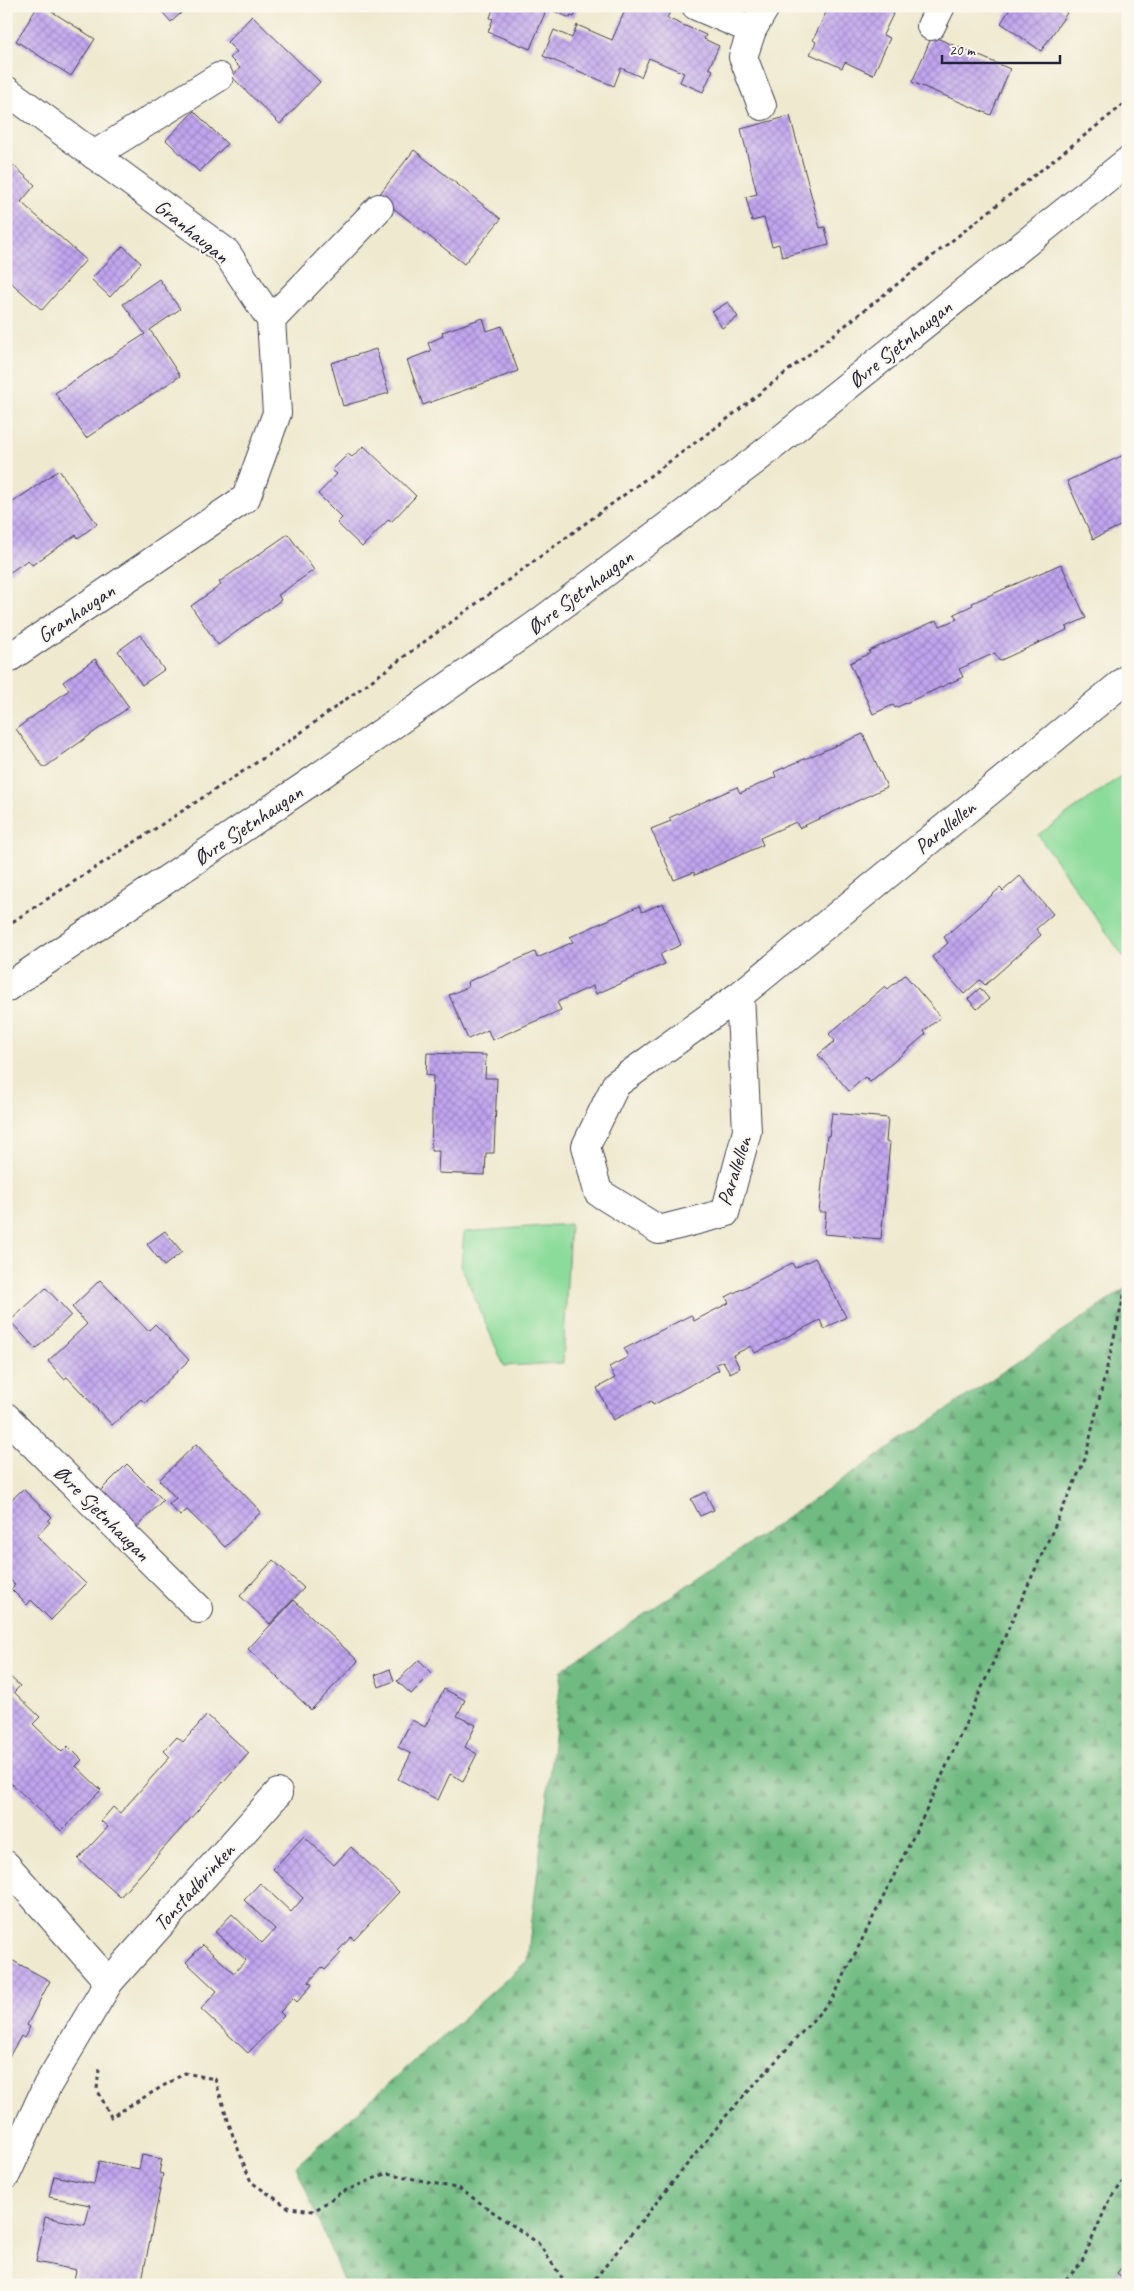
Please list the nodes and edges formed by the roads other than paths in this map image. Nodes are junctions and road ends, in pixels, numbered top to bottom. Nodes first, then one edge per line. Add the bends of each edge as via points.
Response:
1 (696, 6) edge
2 (766, 6) edge
3 (752, 30) junction
4 (218, 77) dead end
5 (6, 90) edge
6 (762, 106) dead end
7 (94, 154) junction
8 (1128, 161) edge
9 (379, 208) dead end
10 (271, 320) junction
11 (6, 660) edge
12 (1128, 678) edge
13 (6, 988) edge
14 (740, 995) junction
15 (6, 1417) edge
16 (198, 1609) dead end
17 (278, 1793) dead end
18 (6, 1865) edge
19 (109, 1982) junction
20 (6, 2175) edge

1 - 3 street
2 - 3 street
3 - 6 street via 742,57
4 - 7 street
5 - 7 street, Granhaugan
7 - 10 street, Granhaugan via 226,252
8 - 13 street, Øvre Sjetnhaugan via 754,461 536,625
9 - 10 street
10 - 11 street, Granhaugan via 277,413 246,498
12 - 14 street, Parallellen
14 - 14 street, Parallellen via 616,1084 586,1146 598,1192 659,1230 725,1213 747,1131
15 - 16 street, Øvre Sjetnhaugan
17 - 19 street, Tonstadbrinken
18 - 19 street
19 - 20 street, Tonstadbrinken via 47,2086

